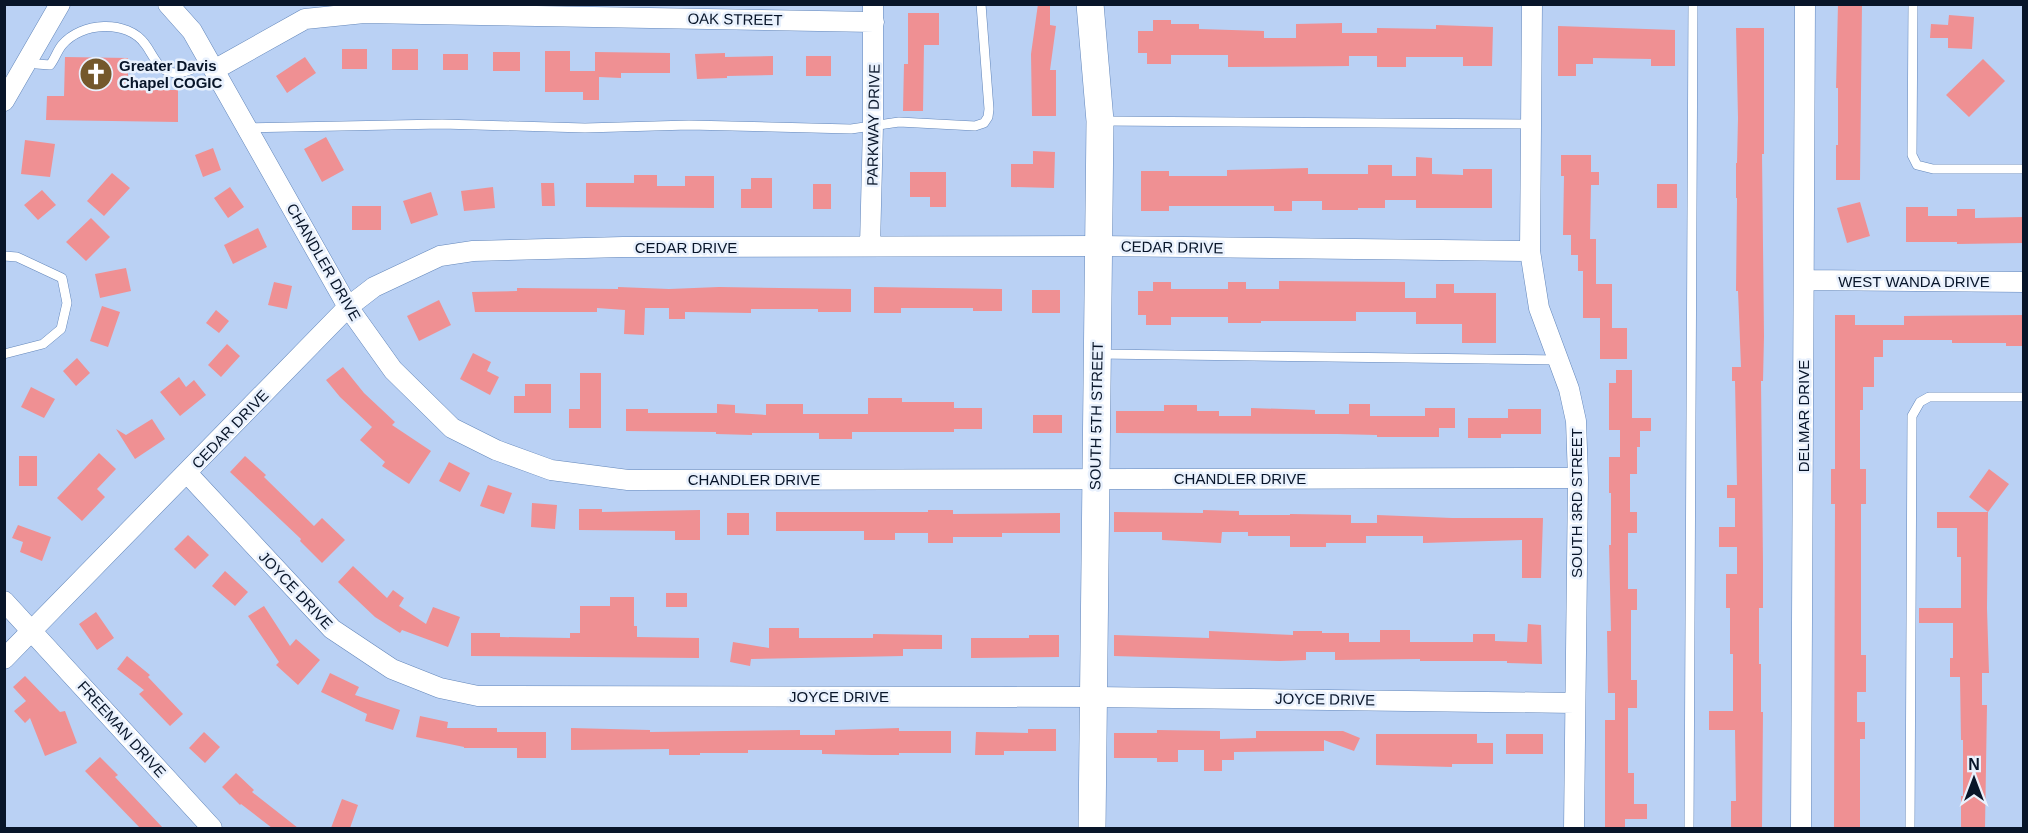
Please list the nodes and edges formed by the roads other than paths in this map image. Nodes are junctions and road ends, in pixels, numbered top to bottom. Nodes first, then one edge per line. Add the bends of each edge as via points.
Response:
1 (60, 4) edge
2 (168, 4) edge
3 (981, 4) edge
4 (1090, 4) edge
5 (1532, 4) edge
6 (1692, 4) edge
7 (1805, 4) edge
8 (1913, 4) edge
9 (874, 13) edge
10 (29, 57) junction
11 (211, 65) junction
12 (4, 101) edge
13 (1100, 121) junction
14 (1531, 124) junction
15 (873, 125) junction
16 (247, 128) junction
17 (2024, 169) edge
18 (870, 246) junction
19 (1098, 246) junction
20 (1530, 251) junction
21 (4, 256) edge
22 (1804, 280) junction
23 (2024, 282) edge
24 (348, 307) junction
25 (4, 354) edge
26 (1097, 354) junction
27 (1558, 360) junction
28 (2024, 397) edge
29 (187, 473) junction
30 (1095, 478) junction
31 (1578, 478) junction
32 (4, 601) edge
33 (32, 630) junction
34 (4, 659) edge
35 (1094, 697) junction
36 (1575, 703) junction
37 (212, 828) edge
38 (1092, 828) edge
39 (1574, 828) edge
40 (1689, 828) edge
41 (1801, 828) edge
42 (1910, 828) edge

1 - 10 street
2 - 11 street, CHANDLER DRIVE via 192,32
3 - 15 lane via 989,109 984,123
4 - 13 street, SOUTH 5TH STREET
5 - 14 street, SOUTH 3RD STREET
6 - 40 lane
7 - 22 street, DELMAR DRIVE
8 - 17 lane via 1912,155 1917,165 1933,169
9 - 11 street, OAK STREET via 364,13 305,19
9 - 15 street, PARKWAY DRIVE
10 - 11 lane via 37,64 50,65 68,39 103,27 123,28 138,36 160,67 171,72
10 - 12 street
11 - 16 street, CHANDLER DRIVE
13 - 14 lane
13 - 19 street, SOUTH 5TH STREET
14 - 20 street, SOUTH 3RD STREET
15 - 16 lane via 850,129 442,124
15 - 18 street, PARKWAY DRIVE
16 - 24 street, CHANDLER DRIVE
18 - 19 street, CEDAR DRIVE
18 - 24 street, CEDAR DRIVE via 473,251 440,256 374,287
19 - 20 street, CEDAR DRIVE
19 - 26 street, SOUTH 5TH STREET
20 - 27 street, SOUTH 3RD STREET via 1539,308
21 - 25 lane via 17,257 62,278 67,303 61,329 43,344
22 - 23 street, WEST WANDA DRIVE
22 - 41 street, DELMAR DRIVE
24 - 29 street, CEDAR DRIVE
24 - 30 street, CHANDLER DRIVE via 393,370 453,428 496,450 550,470 628,480
26 - 27 lane
26 - 30 street, SOUTH 5TH STREET
27 - 31 street, SOUTH 3RD STREET via 1576,421
28 - 42 lane via 1929,397 1920,402 1912,416
29 - 33 street, CEDAR DRIVE
29 - 35 street, JOYCE DRIVE via 332,629 392,669 440,688 478,696
30 - 31 street, CHANDLER DRIVE
30 - 35 street, SOUTH 5TH STREET
31 - 36 street, SOUTH 3RD STREET
32 - 33 street, FREEMAN DRIVE
33 - 34 street, CEDAR DRIVE
33 - 37 street, FREEMAN DRIVE
35 - 36 street, JOYCE DRIVE
35 - 38 street, SOUTH 5TH STREET
36 - 39 street, SOUTH 3RD STREET

